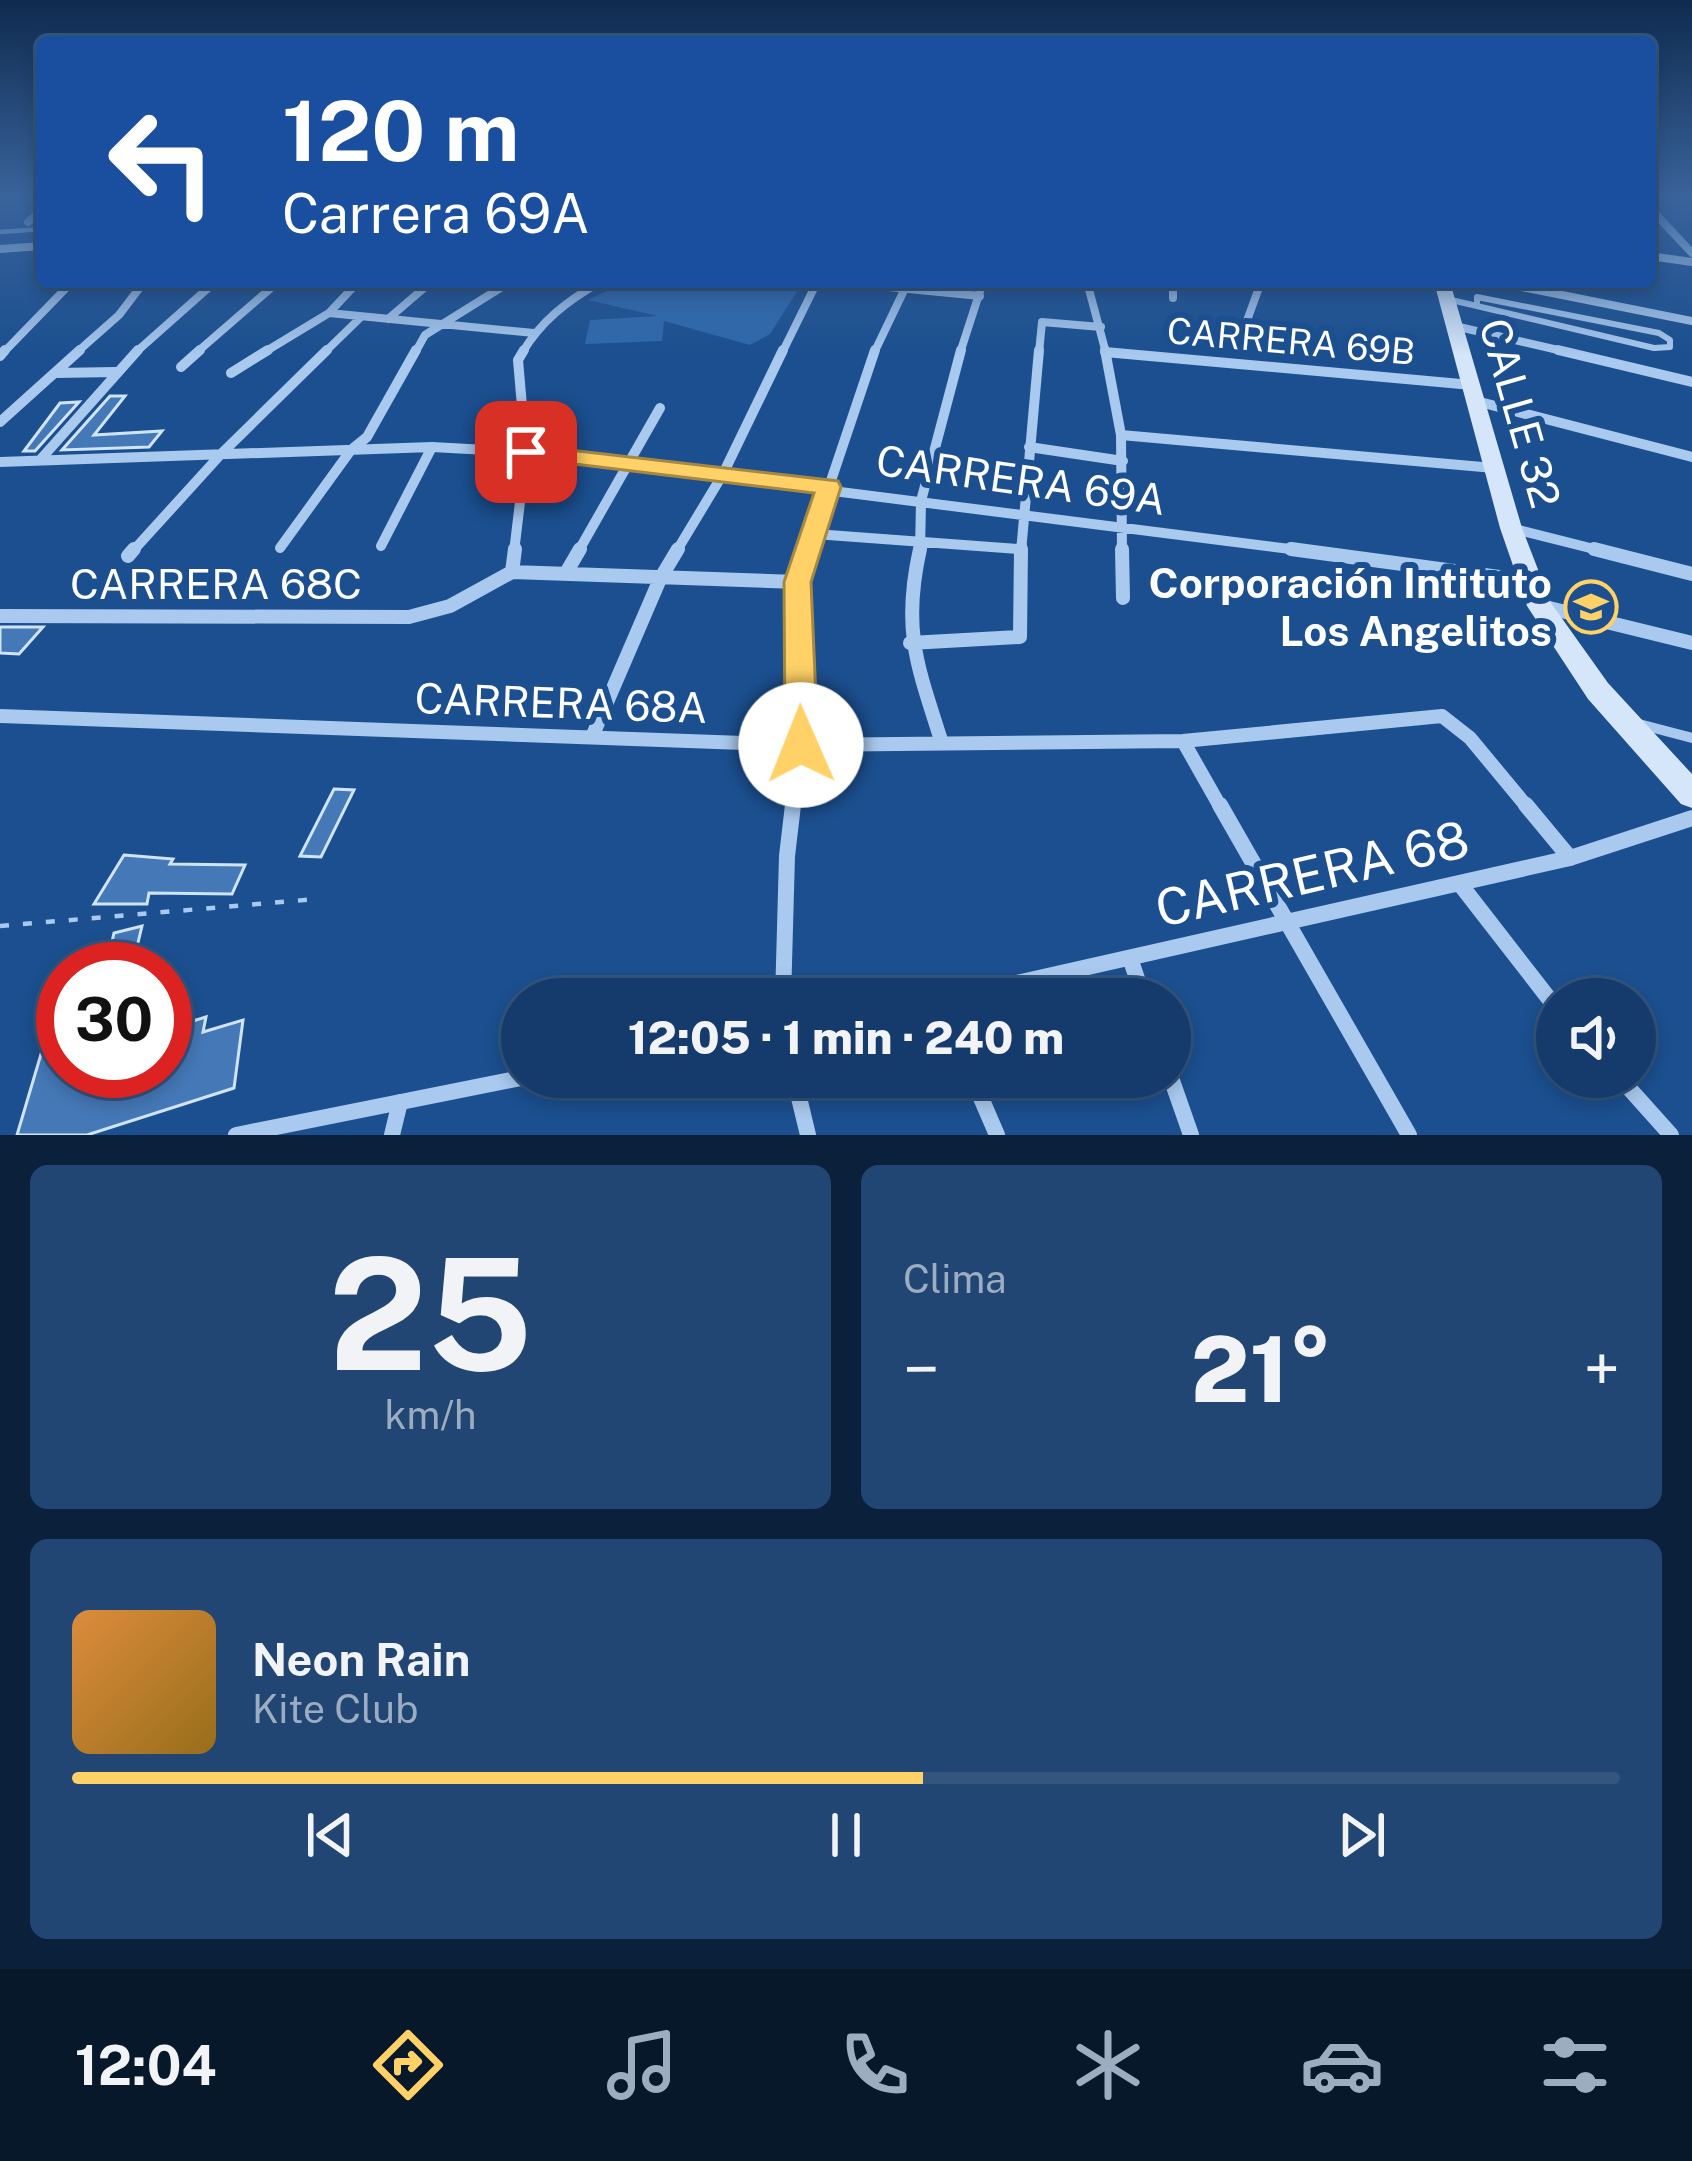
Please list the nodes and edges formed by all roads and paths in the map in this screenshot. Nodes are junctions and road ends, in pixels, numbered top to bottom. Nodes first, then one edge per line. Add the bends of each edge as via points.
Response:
1 (1656, 256) edge
2 (1692, 258) edge
3 (66, 288) edge
4 (139, 288) edge
5 (208, 288) edge
6 (271, 288) edge
7 (352, 288) edge
8 (424, 288) edge
9 (501, 288) edge
10 (590, 288) edge
11 (814, 288) edge
12 (907, 288) edge
13 (1089, 288) edge
14 (1173, 288) edge
15 (1260, 288) edge
16 (1527, 288) edge
17 (982, 289) edge
18 (1444, 291) edge
19 (1173, 298) dead end
20 (1475, 303) junction
21 (329, 313) junction
22 (361, 317) junction
23 (388, 319) junction
24 (1692, 321) edge
25 (444, 324) junction
26 (1245, 326) dead end
27 (1455, 326) junction
28 (1101, 327) junction
29 (534, 333) junction
30 (1106, 352) junction
31 (0, 356) edge
32 (181, 367) dead end
33 (116, 372) junction
34 (231, 373) dead end
35 (53, 374) junction
36 (1692, 382) edge
37 (1474, 393) junction
38 (660, 408) dead end
39 (0, 422) edge
40 (1121, 435) junction
41 (432, 447) junction
42 (1029, 447) junction
43 (351, 450) junction
44 (526, 452) junction
45 (222, 453) junction
46 (1692, 457) edge
47 (40, 460) junction
48 (1123, 461) junction
49 (0, 462) edge
50 (631, 464) junction
51 (1494, 468) junction
52 (723, 473) junction
53 (829, 487) junction
54 (921, 501) junction
55 (1021, 514) junction
56 (1123, 526) junction
57 (1511, 528) junction
58 (815, 534) junction
59 (922, 542) junction
60 (381, 546) dead end
61 (280, 548) dead end
62 (1018, 549) junction
63 (128, 556) dead end
64 (512, 572) junction
65 (566, 574) junction
66 (1692, 574) edge
67 (660, 579) junction
68 (1529, 581) junction
69 (797, 582) junction
70 (1123, 598) dead end
71 (1540, 606) junction
72 (0, 616) edge
73 (910, 643) junction
74 (1692, 643) edge
75 (0, 716) edge
76 (1622, 720) junction
77 (592, 737) junction
78 (1692, 738) edge
79 (940, 740) junction
80 (1183, 741) junction
81 (801, 745) junction
82 (1692, 795) edge
83 (1692, 818) edge
84 (1570, 858) junction
85 (1460, 884) junction
86 (316, 899) dead end
87 (1287, 920) junction
88 (0, 926) edge
89 (1130, 958) junction
90 (784, 978) edge
91 (1040, 978) edge
92 (1137, 978) edge
93 (1536, 983) edge
94 (501, 1082) edge
95 (799, 1098) edge
96 (981, 1098) edge
97 (1178, 1098) edge
98 (1638, 1098) edge
99 (400, 1102) junction
100 (236, 1135) edge
101 (392, 1135) edge
102 (808, 1135) edge
103 (997, 1135) edge
104 (1191, 1135) edge
105 (1409, 1135) edge
106 (1671, 1135) edge

1 - 2 street
3 - 31 street
4 - 35 street
5 - 33 street
6 - 32 street
7 - 21 street
8 - 23 street
9 - 25 street
10 - 29 street
11 - 52 street
12 - 53 street via 867,368
13 - 28 street
14 - 19 street
15 - 26 street
16 - 24 street
17 - 54 street
18 - 20 lane
18 - 27 street, CALLE 32
20 - 20 lane via 1654,348 1670,347 1659,333 1498,298
21 - 22 street
21 - 34 street
22 - 23 street
22 - 45 street
23 - 25 street
25 - 29 street
25 - 43 street via 415,348 368,437
27 - 36 street
27 - 37 street, CALLE 32
28 - 30 street
28 - 42 street via 1042,322
29 - 44 street via 518,361
30 - 37 street, CARRERA 69B
30 - 40 street
33 - 35 street
33 - 47 street
35 - 39 street
37 - 46 street, CARRERA 69B
37 - 51 street, CALLE 32
38 - 50 street
40 - 48 street
40 - 51 street
41 - 43 street, CARRERA 69A
41 - 44 street, CARRERA 69A
41 - 60 street
42 - 48 street
42 - 55 street
43 - 45 street, CARRERA 69A
43 - 61 street
44 - 50 street, CARRERA 69A
44 - 64 street
45 - 47 street, CARRERA 69A
45 - 63 street
47 - 49 street, CARRERA 69A
48 - 56 street
50 - 52 street, CARRERA 69A
50 - 65 street
51 - 57 street, CALLE 32
52 - 53 street, CARRERA 69A
52 - 67 street
53 - 54 street, CARRERA 69A
53 - 58 street
54 - 55 street, CARRERA 69A
54 - 59 street
55 - 56 street, CARRERA 69A
55 - 62 street
56 - 68 street, CARRERA 69A
56 - 70 street
57 - 66 street
57 - 68 street, CALLE 32
58 - 59 street
58 - 69 street
59 - 62 street
59 - 73 street
62 - 73 street via 1020,638
64 - 65 street
64 - 72 street, CARRERA 68C via 432,614
65 - 67 street
67 - 69 street
67 - 77 street
68 - 71 street, CALLE 32
69 - 81 street
71 - 74 street
71 - 76 street, CALLE 32
73 - 79 street
75 - 77 street, CARRERA 68A
76 - 78 lane
76 - 82 street, CALLE 32
77 - 81 street, CARRERA 68A
79 - 80 street, CARRERA 68A
79 - 81 street, CARRERA 68A
80 - 84 street, CARRERA 68A via 1442,716 1470,738
80 - 87 street
81 - 90 street
83 - 84 street, CARRERA 68
84 - 85 street, CARRERA 68
85 - 87 street, CARRERA 68
85 - 93 street
86 - 88 path
87 - 89 street, CARRERA 68
87 - 105 street
89 - 91 street, CARRERA 68
89 - 92 street
94 - 99 street
95 - 102 street
96 - 103 street
97 - 104 street
98 - 106 street
99 - 100 street
99 - 101 street

